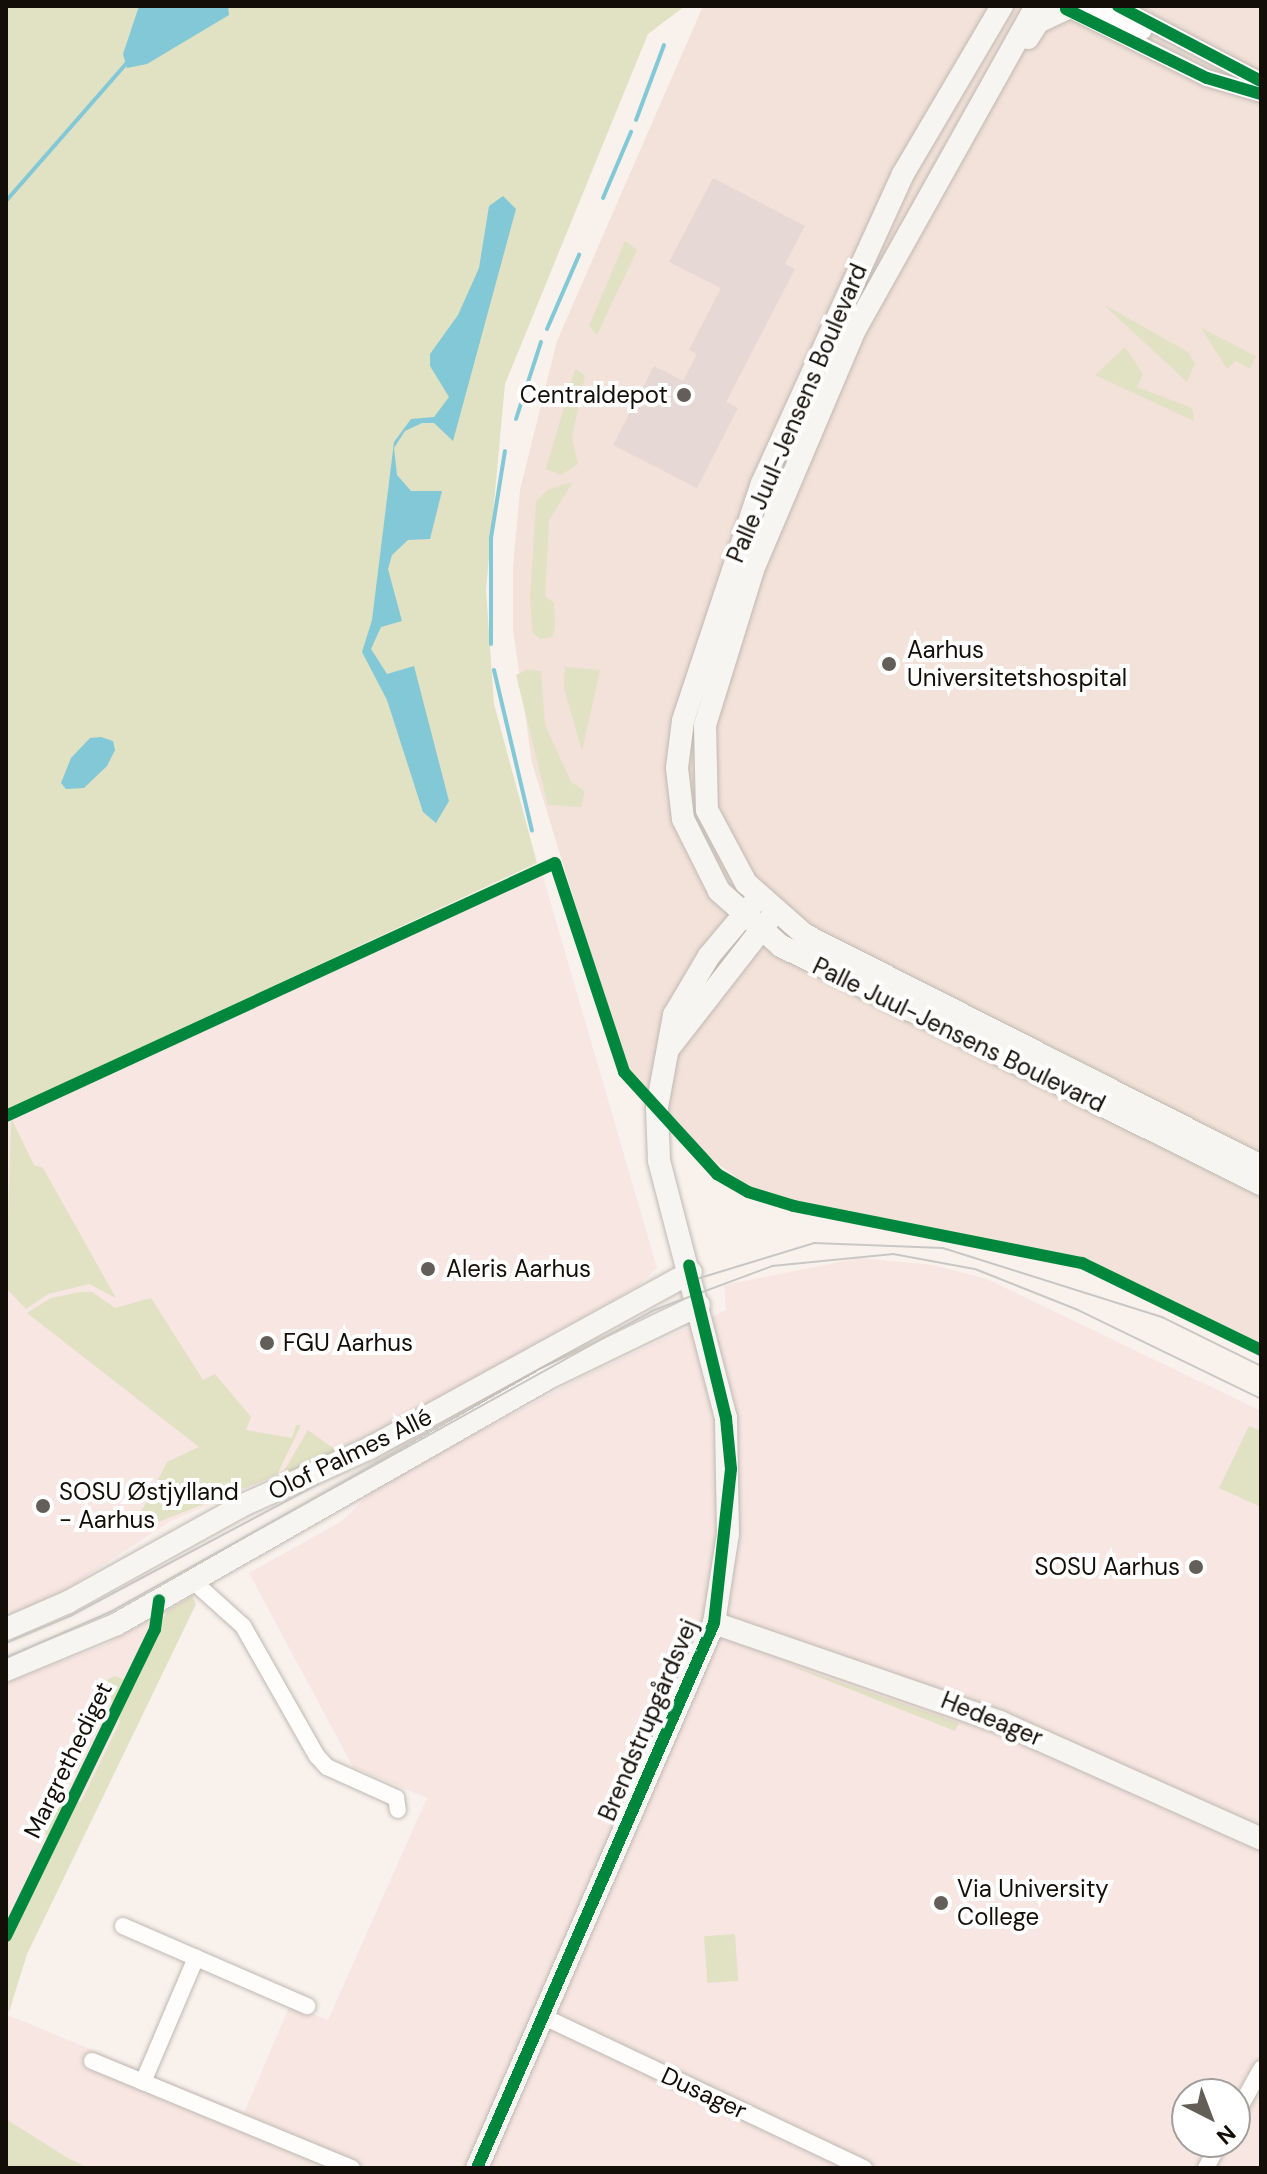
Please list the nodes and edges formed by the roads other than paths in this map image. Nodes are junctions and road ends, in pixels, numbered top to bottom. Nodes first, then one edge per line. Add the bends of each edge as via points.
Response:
1 (1002, 6) edge
2 (1019, 6) edge
3 (1036, 6) edge
4 (1091, 6) edge
5 (1118, 6) edge
6 (1064, 7) edge
7 (1168, 32) junction
8 (1261, 81) edge
9 (1261, 94) edge
10 (974, 109) junction
11 (938, 173) junction
12 (757, 917) junction
13 (664, 1056) junction
14 (1261, 1166) edge
15 (1261, 1184) edge
16 (691, 1272) junction
17 (699, 1305) junction
18 (193, 1581) junction
19 (714, 1623) junction
20 (6, 1629) edge
21 (6, 1670) edge
22 (398, 1810) dead end
23 (1261, 1839) edge
24 (123, 1926) dead end
25 (196, 1958) junction
26 (307, 2006) dead end
27 (544, 2017) junction
28 (92, 2061) dead end
29 (1261, 2069) edge
30 (143, 2082) junction
31 (1251, 2087) edge
32 (352, 2168) edge
33 (477, 2168) edge
34 (864, 2168) edge

1 - 12 street, Palle Juul-Jensens Boulevard via 953,84 859,263 762,483 694,676 678,752 683,819 708,875
2 - 11 street via 952,117
3 - 10 street, Palle Juul-Jensens Boulevard
4 - 7 street via 1148,34
5 - 7 street
6 - 9 street via 1207,78
6 - 10 street via 1038,22
7 - 8 street
10 - 11 street, Palle Juul-Jensens Boulevard
11 - 12 street, Palle Juul-Jensens Boulevard via 853,334 753,570 711,698 701,765 707,810
12 - 13 street
12 - 13 street, Brendstrupgårdsvej via 709,956 674,1015
12 - 14 street, Palle Juul-Jensens Boulevard via 814,954 897,983
12 - 15 street, Palle Juul-Jensens Boulevard via 831,974
13 - 16 street, Brendstrupgårdsvej via 659,1160
16 - 17 street, Brendstrupgårdsvej
16 - 20 street, Olof Palmes Allé via 368,1449 241,1506 68,1602
17 - 18 street, Olof Palmes Allé via 530,1387
17 - 19 street, Brendstrupgårdsvej via 726,1418 731,1469
18 - 21 street, Olof Palmes Allé via 87,1638
18 - 22 street via 243,1626 317,1756 327,1767 396,1798
19 - 23 street, Hedeager via 1000,1722
19 - 27 street, Brendstrupgårdsvej
24 - 25 street
25 - 26 street
25 - 30 street
27 - 33 street, Brendstrupgårdsvej
27 - 34 street, Dusager
28 - 30 street
29 - 31 street
30 - 32 street

